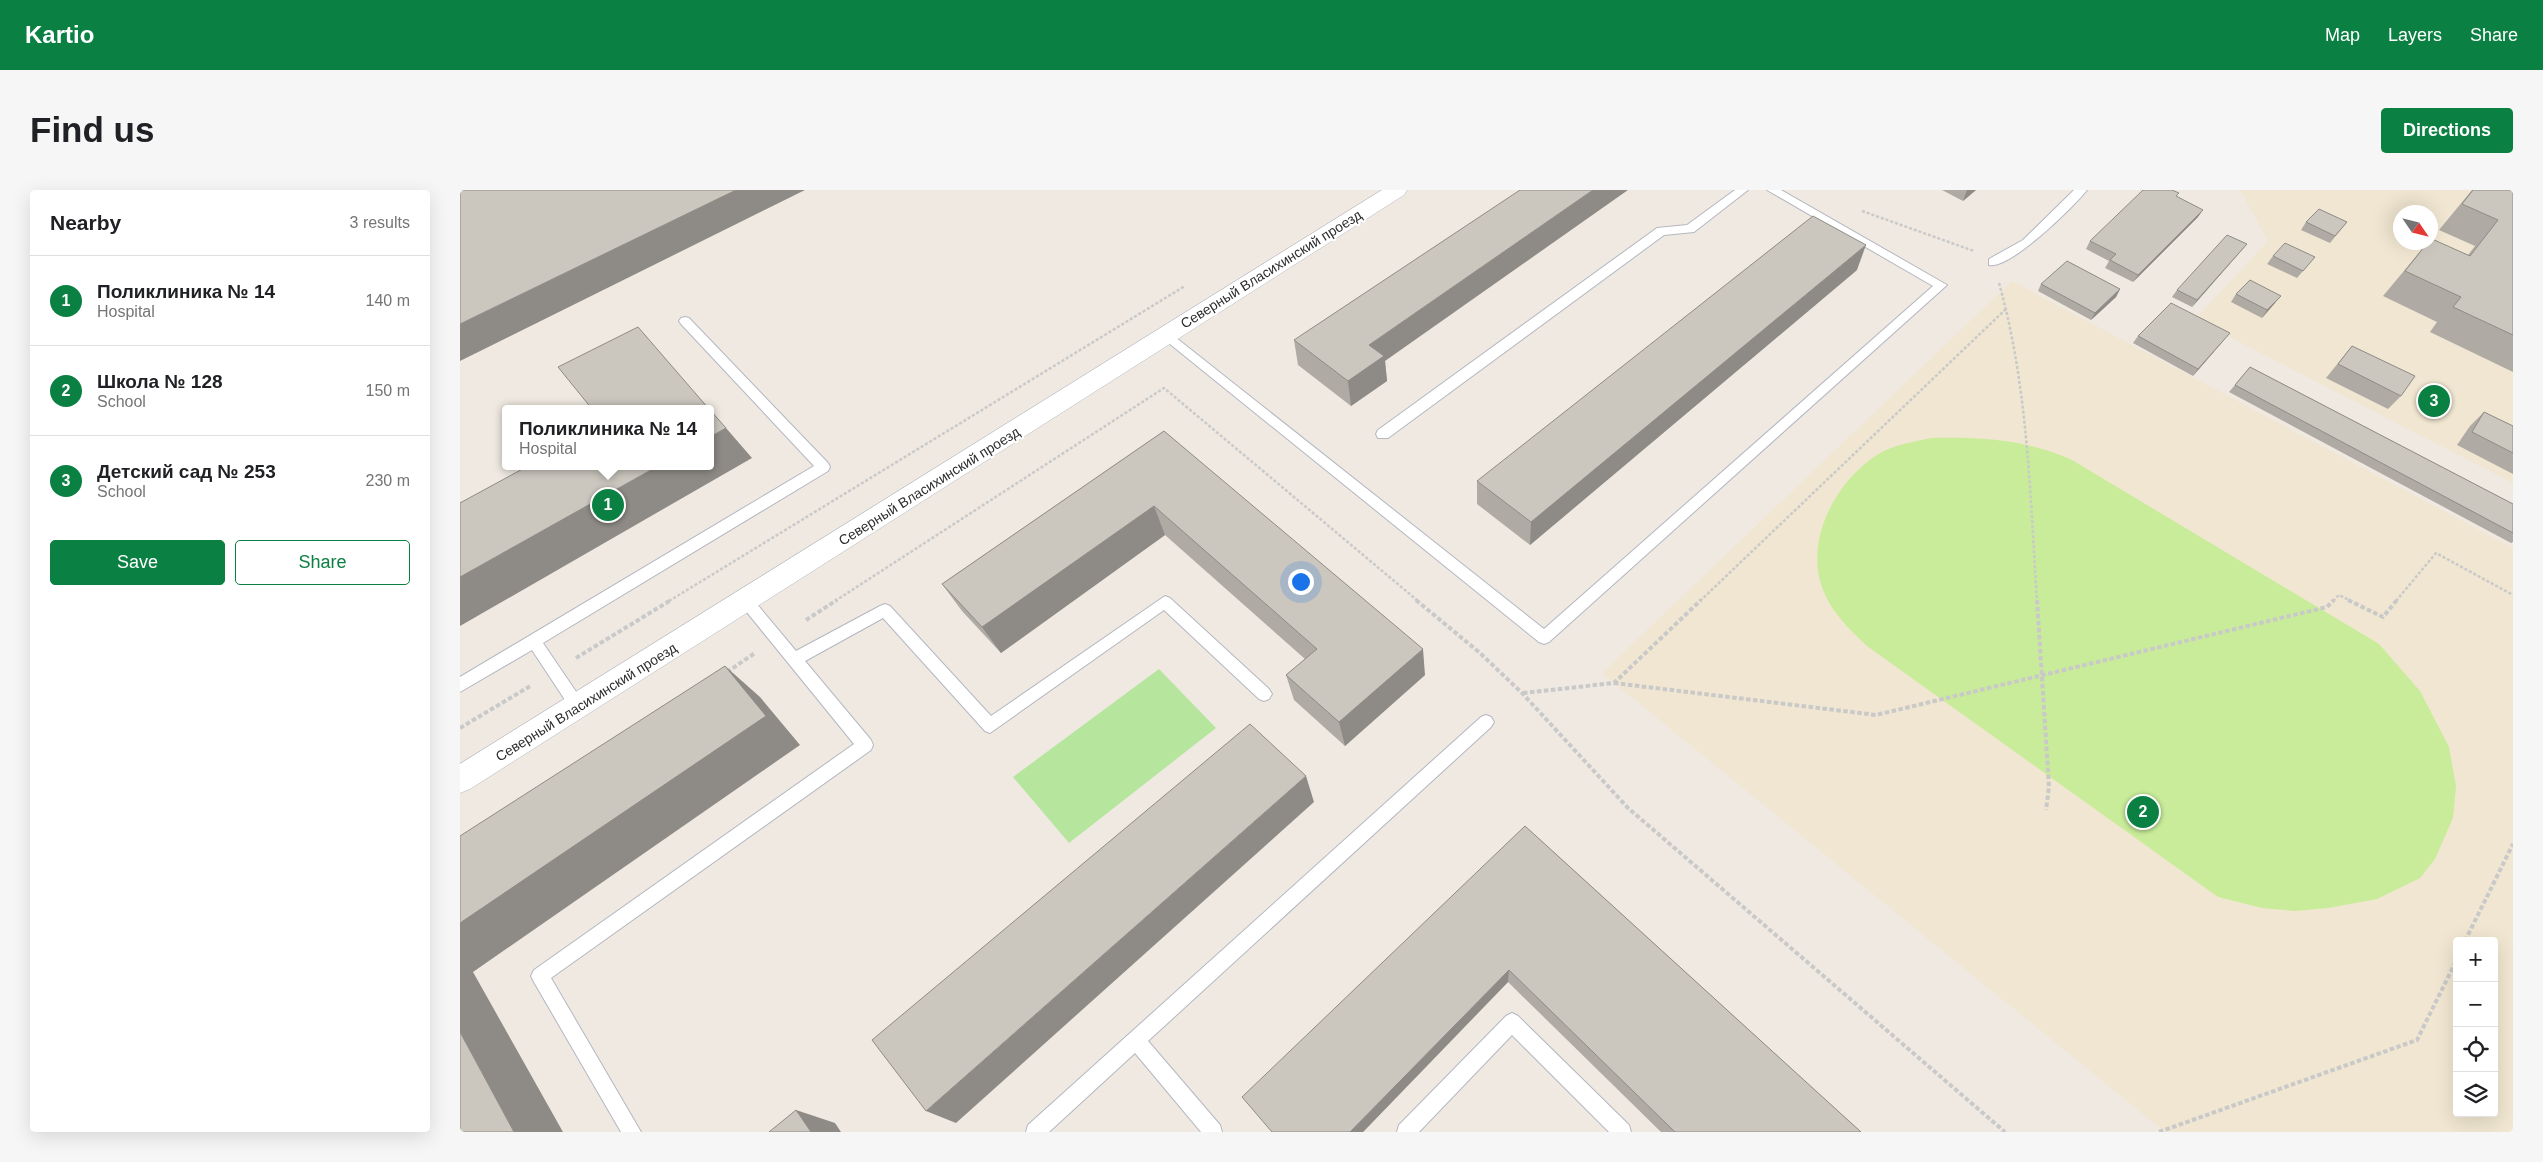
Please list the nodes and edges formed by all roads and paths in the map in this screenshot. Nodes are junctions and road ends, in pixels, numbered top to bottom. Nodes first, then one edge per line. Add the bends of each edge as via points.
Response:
1 (1396, 190) edge
2 (1742, 190) edge
3 (1772, 190) edge
4 (2081, 190) edge
5 (1856, 209) dead end
6 (1993, 262) junction
7 (1193, 281) dead end
8 (2006, 308) junction
9 (685, 321) dead end
10 (1166, 336) junction
11 (1383, 434) dead end
12 (2513, 595) edge
13 (746, 601) junction
14 (778, 639) junction
15 (534, 641) junction
16 (794, 660) junction
17 (555, 671) junction
18 (2042, 676) junction
19 (719, 677) edge
20 (1614, 683) junction
21 (460, 685) edge
22 (1522, 693) junction
23 (1264, 694) dead end
24 (578, 707) junction
25 (1486, 722) dead end
26 (460, 728) edge
27 (460, 780) edge
28 (2046, 810) dead end
29 (2513, 844) edge
30 (2468, 937) edge
31 (2453, 966) edge
32 (1136, 1040) junction
33 (632, 1132) edge
34 (1035, 1132) edge
35 (1213, 1132) edge
36 (1406, 1132) edge
37 (1622, 1132) edge
38 (2005, 1132) edge
39 (2159, 1132) edge

1 - 10 street, Северный Власихинский проезд
2 - 11 lane via 1690,229 1661,231
3 - 10 lane via 1941,284 1544,638
4 - 6 lane via 2027,243
5 - 6 path via 1981,254
6 - 8 path
7 - 17 path
8 - 18 path via 2026,435
8 - 20 path
9 - 15 lane via 823,467
10 - 13 street, Северный Власихинский проезд
12 - 18 path via 2436,553 2383,617 2338,594 2327,607
13 - 14 lane
13 - 24 street, Северный Власихинский проезд
14 - 16 lane
14 - 19 path
14 - 22 path via 1164,388 1480,653
15 - 17 lane
15 - 21 lane
16 - 23 lane via 885,610 990,726 1165,602
16 - 33 lane via 865,745 540,976
17 - 24 lane
17 - 26 path
18 - 20 path via 1876,715
18 - 28 path via 2049,786
20 - 22 path
22 - 38 path via 1628,808
24 - 27 street, Северный Власихинский проезд
25 - 32 lane
29 - 30 path
31 - 39 path via 2416,1040
32 - 34 lane
32 - 35 lane
36 - 37 lane via 1512,1022

